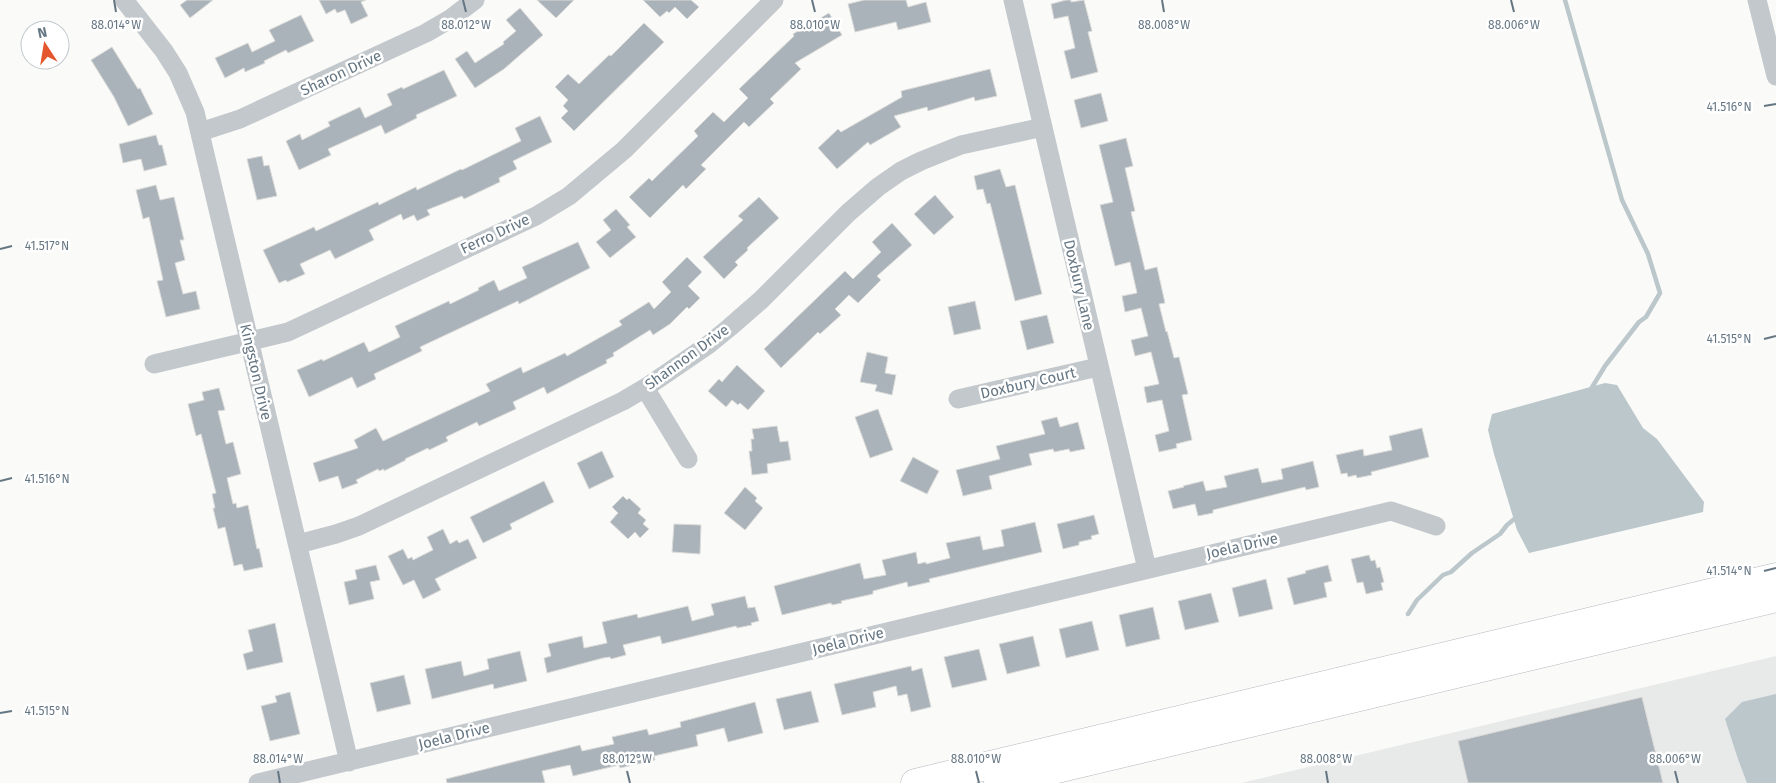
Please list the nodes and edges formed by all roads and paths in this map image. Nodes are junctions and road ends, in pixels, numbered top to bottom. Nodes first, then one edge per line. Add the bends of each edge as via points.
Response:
1 (124, 0) edge
2 (475, 0) edge
3 (774, 0) edge
4 (1013, 0) edge
5 (1757, 0) edge
6 (1776, 76) edge
7 (1043, 127) junction
8 (200, 132) junction
9 (249, 342) junction
10 (154, 364) dead end
11 (1098, 367) junction
12 (644, 388) junction
13 (958, 399) dead end
14 (688, 460) dead end
15 (1436, 526) dead end
16 (298, 544) junction
17 (1147, 569) junction
18 (1776, 578) edge
19 (1776, 598) edge
20 (350, 762) junction
21 (258, 783) edge
22 (915, 783) edge
23 (998, 783) edge

1 - 8 street, Kingston Drive via 178,74
2 - 8 street, Sharon Drive via 426,34 240,119
3 - 9 street, Ferro Drive via 624,150 569,196 536,216 288,332
4 - 7 street, Doxbury Lane
5 - 6 street
7 - 11 street, Doxbury Lane
7 - 12 street, Shannon Drive via 961,145 901,171 848,213 736,322
8 - 9 street, Kingston Drive
9 - 10 street, Ferro Drive
9 - 16 street, Kingston Drive
11 - 13 street, Doxbury Court
11 - 17 street, Doxbury Lane
12 - 14 street
12 - 16 street, Shannon Drive via 400,508 336,534
15 - 17 street, Joela Drive via 1390,511
16 - 20 street, Kingston Drive
17 - 20 street, Joela Drive
18 - 22 highway
19 - 23 highway
20 - 21 street, Joela Drive

